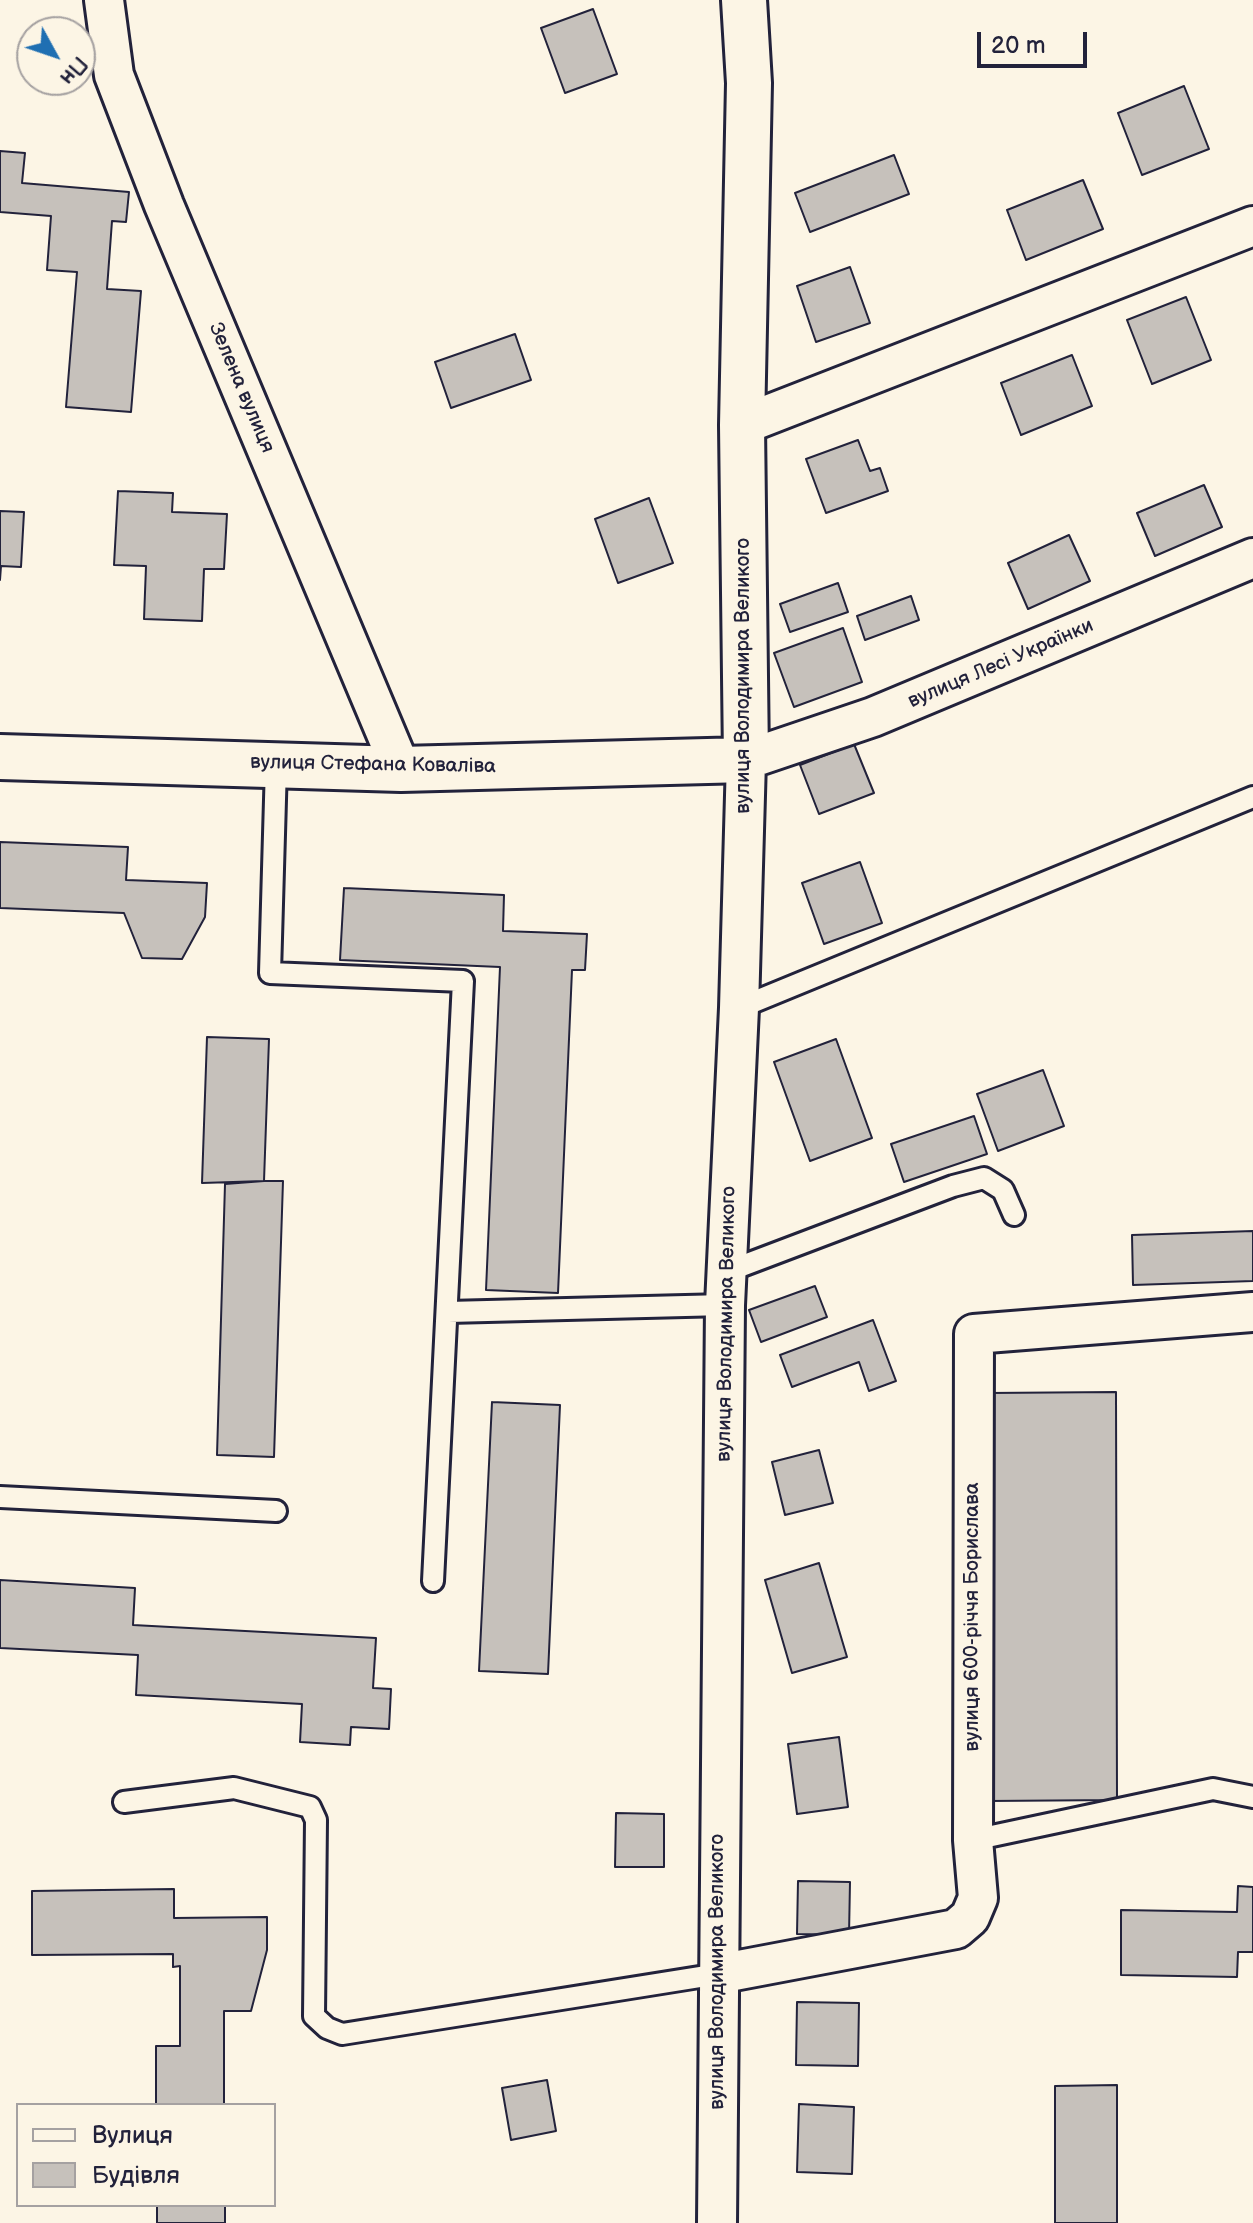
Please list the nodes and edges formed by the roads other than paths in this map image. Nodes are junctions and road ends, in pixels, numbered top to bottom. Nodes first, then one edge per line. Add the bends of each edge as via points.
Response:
1 (104, 0) edge
2 (744, 0) edge
3 (1253, 226) edge
4 (742, 425) junction
5 (1253, 558) edge
6 (0, 757) edge
7 (746, 760) junction
8 (276, 765) junction
9 (401, 769) junction
10 (1253, 797) edge
11 (739, 1008) junction
12 (1014, 1215) dead end
13 (725, 1288) junction
14 (448, 1312) junction
15 (1253, 1312) edge
16 (0, 1497) edge
17 (276, 1511) dead end
18 (433, 1581) dead end
19 (1253, 1797) edge
20 (124, 1802) dead end
21 (973, 1840) junction
22 (718, 1974) junction
23 (717, 2223) edge

1 - 9 street, Зелена вулиця via 114,75 158,191
2 - 4 street, вулиця Володимира Великого via 749,83
3 - 4 street
4 - 7 street, вулиця Володимира Великого
5 - 7 street, вулиця Лесі Українки via 873,717
6 - 8 street, вулиця Стефана Коваліва
7 - 9 street, вулиця Стефана Коваліва
7 - 11 street, вулиця Володимира Великого
8 - 9 street, вулиця Стефана Коваліва
8 - 14 lane via 270,973 463,981
10 - 11 lane
11 - 13 street, вулиця Володимира Великого
12 - 13 lane via 1003,1190 984,1178 953,1186
13 - 14 lane
13 - 22 street, вулиця Володимира Великого
14 - 18 lane
15 - 21 street, вулиця 600-річчя Борислава via 974,1334
16 - 17 lane
19 - 21 lane via 1213,1789
20 - 22 lane via 234,1788 310,1807 316,1820 314,2016 342,2034
21 - 22 street, вулиця 600-річчя Борислава via 978,1898 970,1917 956,1929
22 - 23 street, вулиця Володимира Великого

